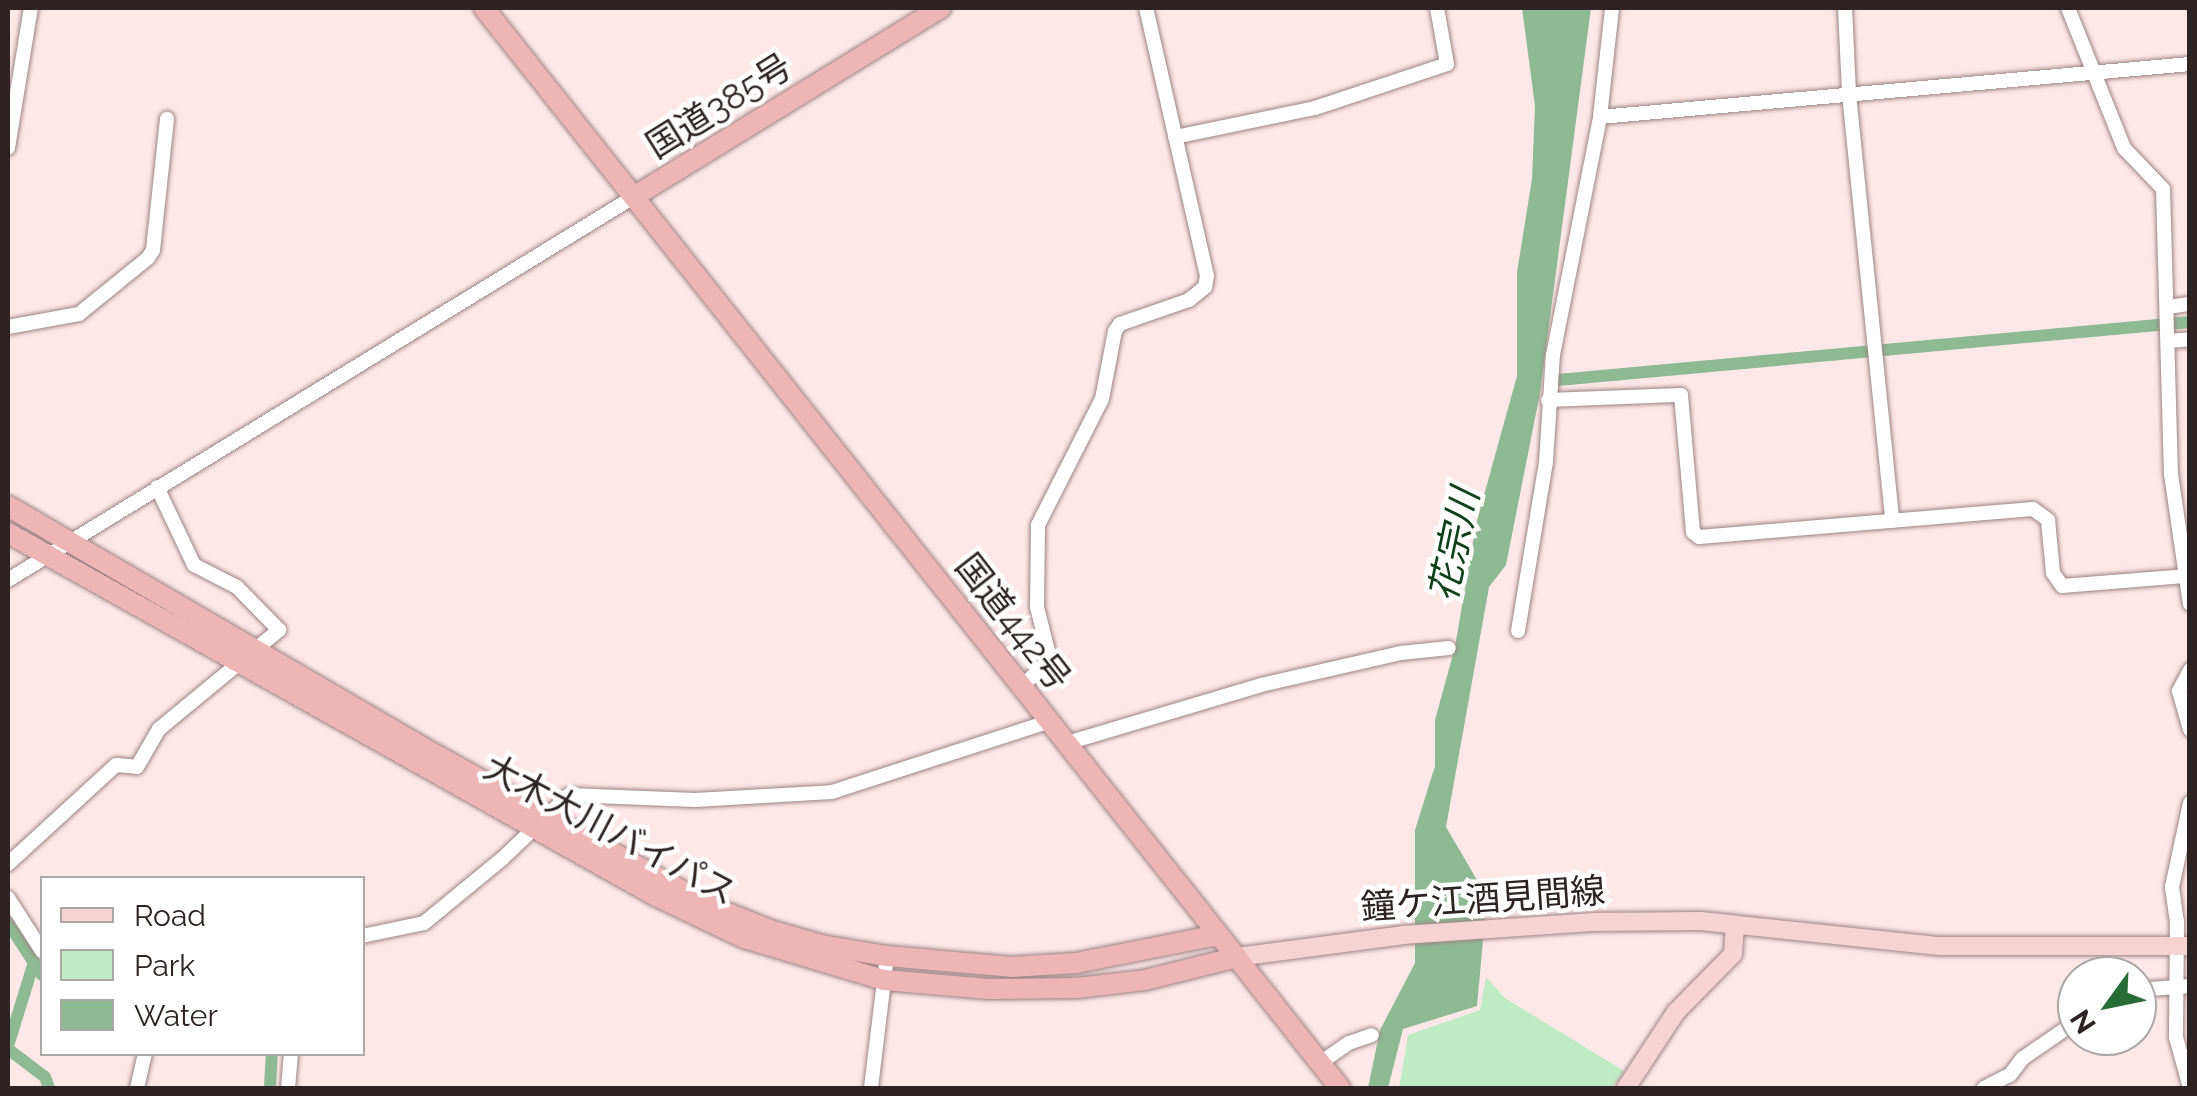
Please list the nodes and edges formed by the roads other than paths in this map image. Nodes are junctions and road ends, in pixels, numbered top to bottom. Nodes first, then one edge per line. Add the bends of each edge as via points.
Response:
1 (31, 8) edge
2 (484, 8) edge
3 (941, 8) edge
4 (1146, 8) edge
5 (1437, 8) edge
6 (1612, 8) edge
7 (1845, 8) edge
8 (2068, 8) edge
9 (2190, 64) edge
10 (2094, 73) junction
11 (1850, 94) junction
12 (1600, 117) junction
13 (166, 118) dead end
14 (1175, 137) junction
15 (8, 148) edge
16 (635, 196) junction
17 (2190, 304) edge
18 (2168, 324) junction
19 (8, 327) edge
20 (2190, 339) edge
21 (1548, 400) junction
22 (157, 487) junction
23 (8, 506) edge
24 (1892, 521) junction
25 (8, 533) edge
26 (70, 541) junction
27 (46, 554) junction
28 (2184, 576) junction
29 (8, 580) edge
30 (147, 598) junction
31 (2190, 604) edge
32 (1518, 630) dead end
33 (1449, 648) dead end
34 (247, 656) junction
35 (2190, 670) edge
36 (1021, 686) junction
37 (1050, 721) junction
38 (2190, 729) edge
39 (1067, 743) junction
40 (2190, 804) edge
41 (539, 820) junction
42 (8, 864) edge
43 (8, 898) edge
44 (1734, 926) junction
45 (1218, 934) junction
46 (365, 935) edge
47 (2183, 946) edge
48 (40, 948) edge
49 (887, 956) junction
50 (1245, 967) junction
51 (884, 980) junction
52 (2182, 986) edge
53 (2157, 988) edge
54 (1372, 1034) dead end
55 (2057, 1035) edge
56 (145, 1056) edge
57 (292, 1056) edge
58 (1320, 1063) junction
59 (2013, 1082) edge
60 (1334, 1086) edge
61 (137, 1088) edge
62 (288, 1088) edge
63 (870, 1088) edge
64 (1626, 1088) edge
65 (1984, 1088) edge
66 (2190, 1088) edge

1 - 15 street
2 - 16 highway, 国道385号
3 - 16 highway, 国道385号
4 - 14 street
5 - 14 street via 1447,64 1315,108
6 - 12 street
7 - 11 street
8 - 10 street
9 - 10 street
10 - 11 street
10 - 18 street via 2124,148 2163,189
11 - 12 street
11 - 24 street
12 - 21 street
13 - 19 street via 148,258 79,314
14 - 36 street via 1205,287 1115,330 1102,400 1038,525 1037,607 1048,651 1044,667
16 - 22 street
16 - 36 highway, 国道442号
17 - 18 street
18 - 20 street
18 - 28 street via 2171,474
21 - 24 street via 1681,396 1693,532 1699,537
21 - 32 street via 1546,462
22 - 26 street
22 - 34 street via 186,556 237,587 279,630
23 - 26 highway, 大木大川バイパス
24 - 28 street via 2033,509 2048,520 2053,573 2062,586
25 - 27 highway, 大木大川バイパス
26 - 27 street
26 - 30 highway, 大木大川バイパス via 105,560
27 - 29 street
27 - 30 highway, 大木大川バイパス
28 - 31 street
30 - 34 highway, 大木大川バイパス
33 - 39 street via 1260,685
34 - 41 highway, 大木大川バイパス
34 - 42 street via 151,736 137,766 116,764
35 - 38 street via 2179,691
36 - 37 highway, 国道442号
37 - 39 highway, 国道442号
37 - 41 street via 832,792 695,800 569,795
39 - 45 highway, 国道442号
40 - 47 street via 2172,887
41 - 46 street via 424,923
41 - 49 highway, 大木大川バイパス via 710,906 821,945
41 - 51 highway, 大木大川バイパス via 744,938
43 - 48 street
44 - 47 main road, 鐘ケ江酒見間線 via 1940,946
44 - 50 main road, 鐘ケ江酒見間線 via 1494,926 1402,935
44 - 64 main road via 1734,954 1676,1012
45 - 49 highway, 大木大川バイパス via 1012,968
45 - 50 highway, 国道442号
47 - 52 street
49 - 51 street
50 - 51 highway, 大木大川バイパス via 1076,988
50 - 58 highway, 国道442号
51 - 63 street
52 - 53 street
52 - 66 street via 2176,1037
54 - 58 street
55 - 59 street via 2023,1058
56 - 61 street
57 - 62 street
58 - 60 highway, 国道442号
59 - 65 street

